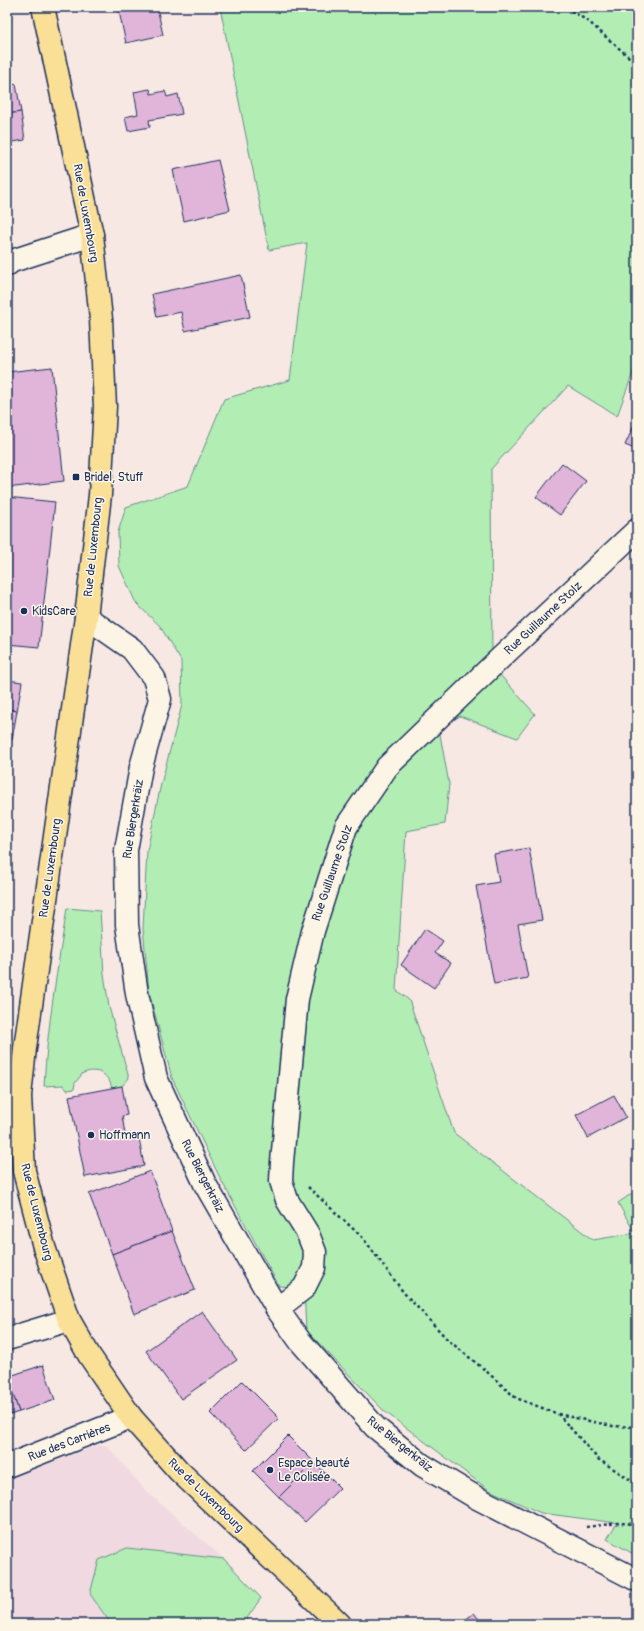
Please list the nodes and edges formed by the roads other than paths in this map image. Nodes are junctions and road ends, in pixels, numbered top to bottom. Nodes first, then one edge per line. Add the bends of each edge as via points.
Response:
1 (43, 7) edge
2 (92, 235) junction
3 (7, 265) edge
4 (637, 530) edge
5 (86, 617) junction
6 (277, 1309) junction
7 (69, 1320) junction
8 (7, 1339) edge
9 (131, 1417) junction
10 (7, 1466) edge
11 (637, 1580) edge
12 (340, 1624) edge

1 - 2 main road, Rue de Luxembourg
2 - 3 street via 12,261
2 - 5 main road, Rue de Luxembourg via 101,319 105,407 100,495
4 - 6 street, Rue Guillaume Stolz via 387,767 346,827 313,931 297,999 282,1162 281,1181 287,1200 308,1234 315,1252 314,1268 304,1288
5 - 6 street, Rue Biergerkräiz via 132,649 154,678 160,699 141,767 126,850 127,925 137,994 156,1078 205,1184
5 - 7 main road, Rue de Luxembourg via 20,1096 24,1171 44,1247
6 - 11 street, Rue Biergerkräiz via 300,1341 375,1427 422,1465 477,1498
7 - 8 street
7 - 9 main road, Rue de Luxembourg
9 - 10 street, Rue des Carrières
9 - 12 main road, Rue de Luxembourg via 179,1471

